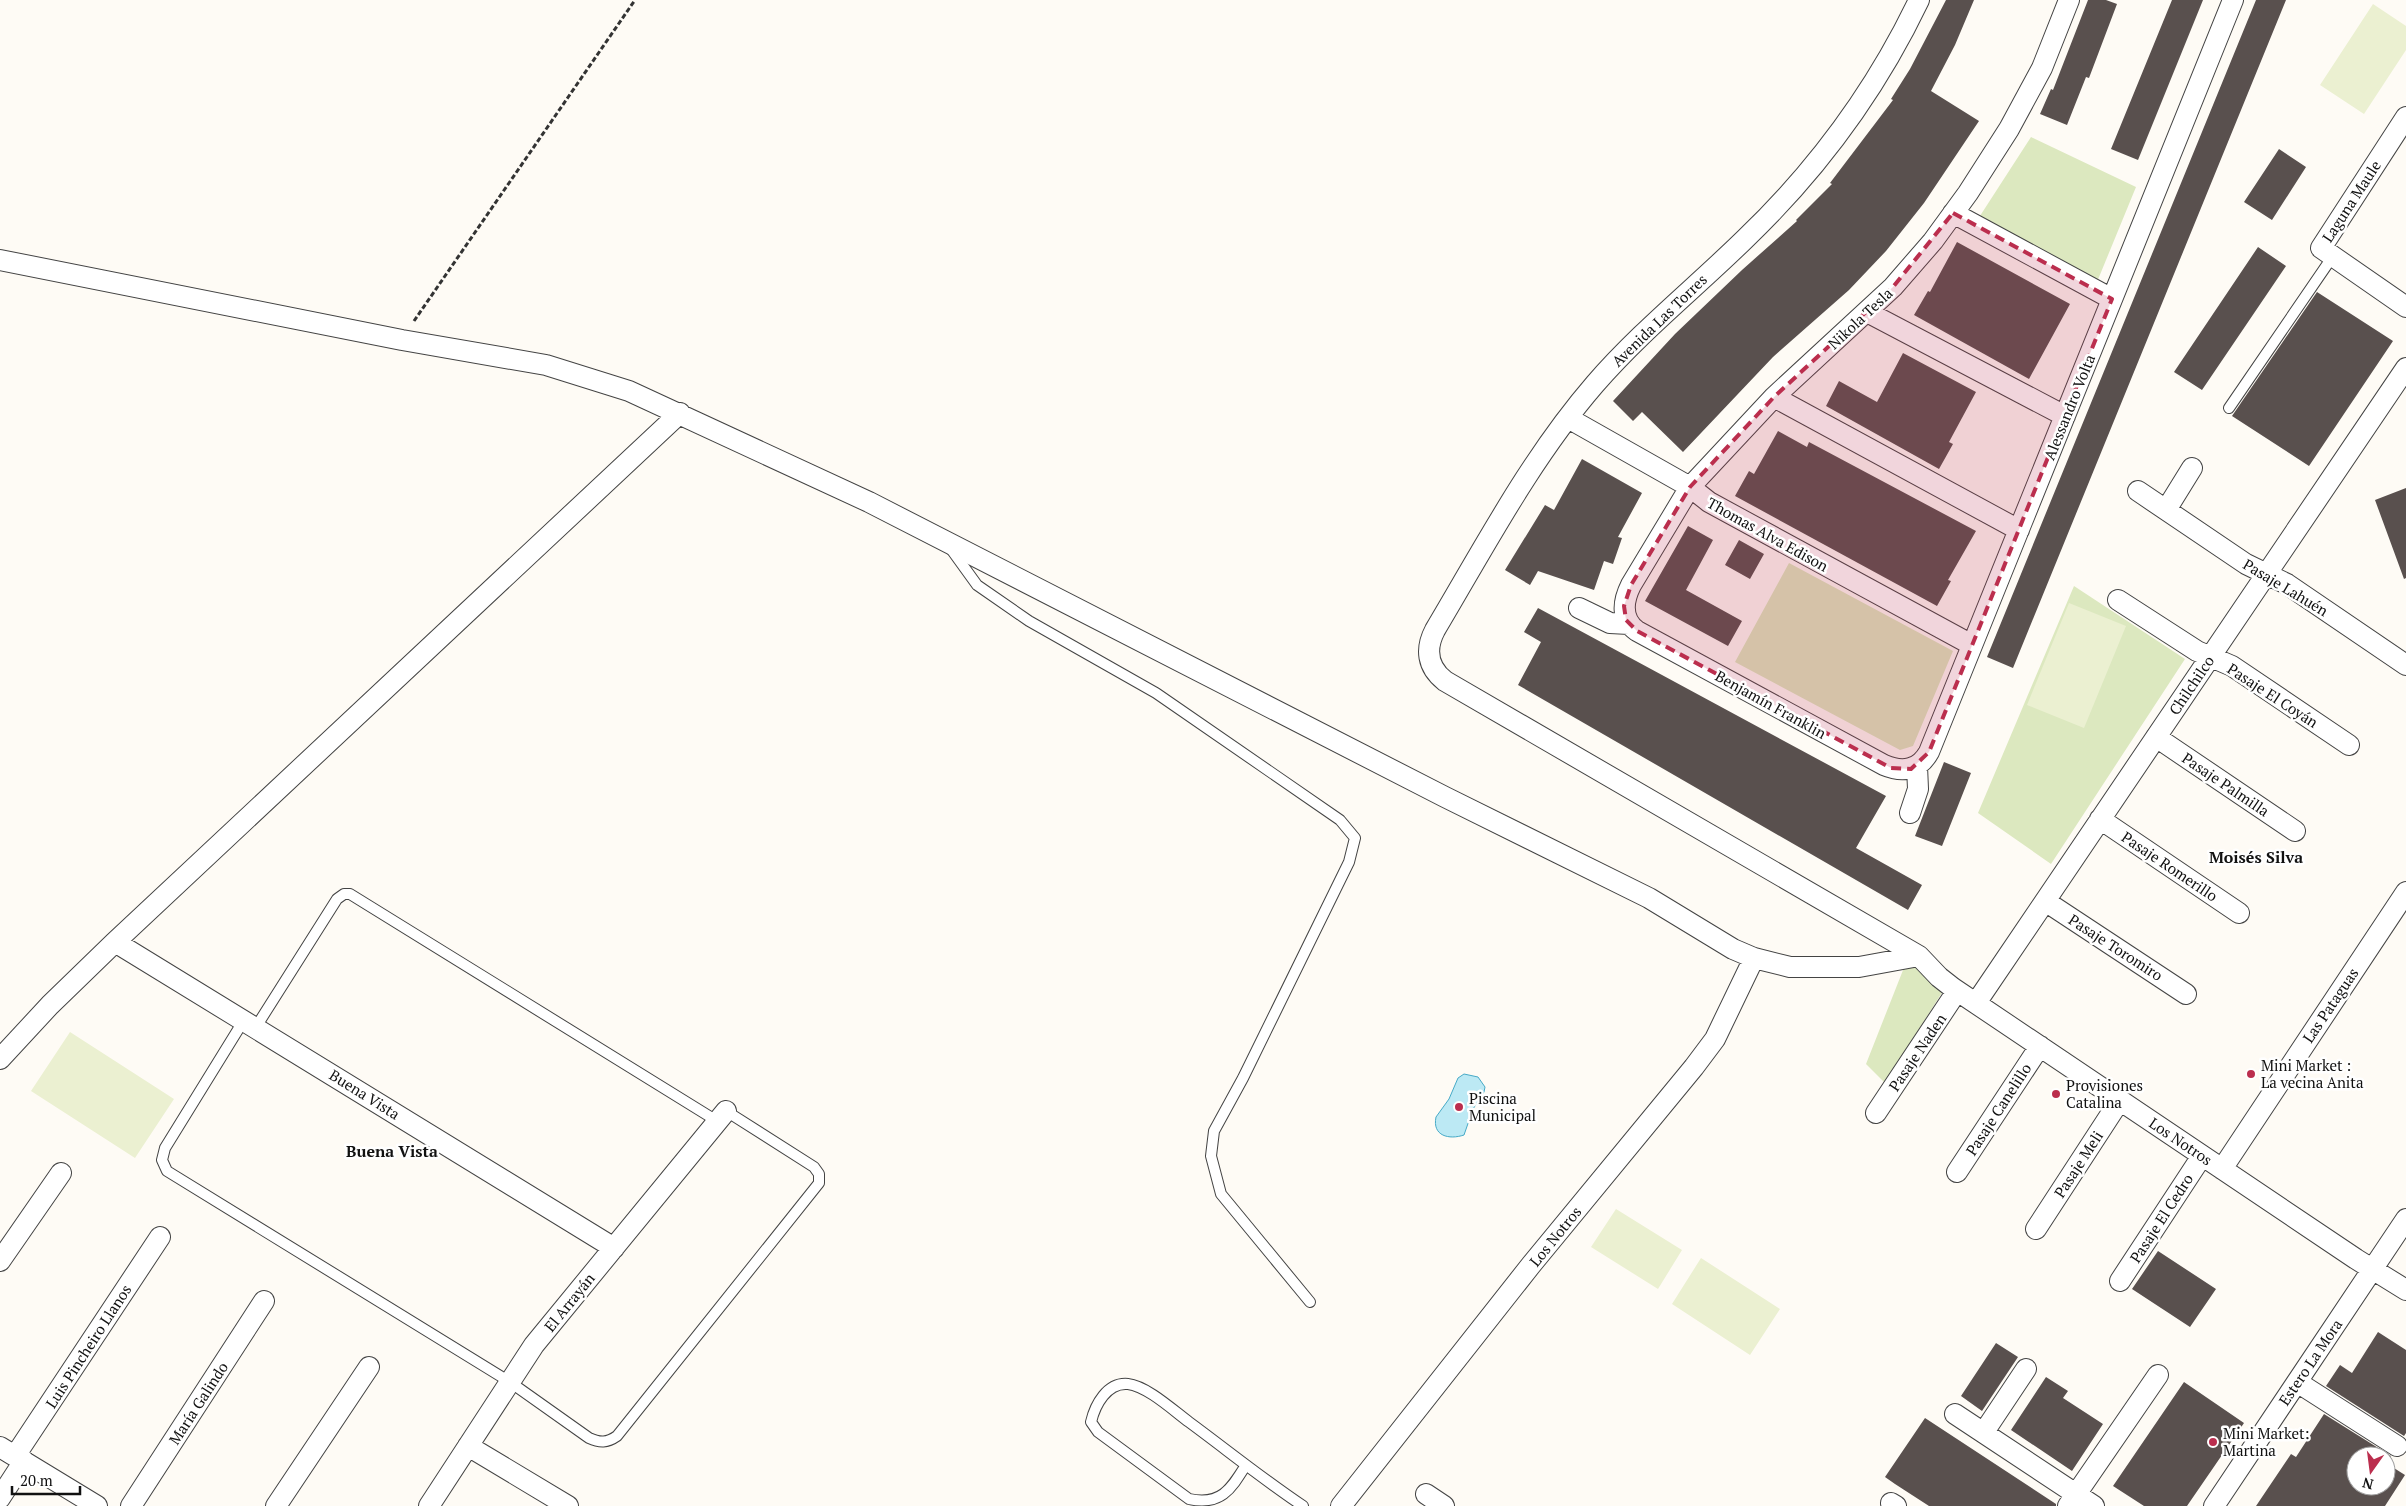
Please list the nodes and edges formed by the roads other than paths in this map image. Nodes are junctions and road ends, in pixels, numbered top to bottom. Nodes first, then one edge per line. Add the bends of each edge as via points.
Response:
1 (1919, 0) edge
2 (2069, 0) edge
3 (2234, 0) edge
4 (2406, 117) edge
5 (1953, 213) junction
6 (2333, 256) junction
7 (0, 260) edge
8 (2112, 299) junction
9 (2406, 308) edge
10 (1867, 312) junction
11 (2406, 368) edge
12 (1774, 397) junction
13 (2228, 408) dead end
14 (680, 413) junction
15 (2065, 416) junction
16 (1568, 418) junction
17 (2192, 468) dead end
18 (1690, 487) junction
19 (2138, 491) dead end
20 (2166, 510) junction
21 (2019, 530) junction
22 (946, 542) junction
23 (2266, 574) junction
24 (2118, 600) dead end
25 (1579, 608) dead end
26 (1627, 619) junction
27 (1972, 645) junction
28 (2210, 657) junction
29 (1429, 660) joint
30 (2406, 666) edge
31 (2156, 737) junction
32 (2349, 745) dead end
33 (1917, 766) junction
34 (1910, 813) dead end
35 (2100, 819) junction
36 (2295, 831) dead end
37 (2406, 892) edge
38 (2045, 900) junction
39 (2239, 913) dead end
40 (115, 942) junction
41 (1919, 956) junction
42 (1754, 958) junction
43 (1957, 991) junction
44 (2186, 994) dead end
45 (1976, 1003) junction
46 (250, 1023) junction
47 (2040, 1046) junction
48 (0, 1059) edge
49 (2120, 1100) junction
50 (1876, 1113) dead end
51 (722, 1116) junction
52 (2202, 1156) junction
53 (2222, 1169) junction
54 (61, 1172) dead end
55 (1957, 1172) dead end
56 (2406, 1219) edge
57 (2036, 1229) dead end
58 (160, 1237) dead end
59 (614, 1248) junction
60 (0, 1261) edge
61 (2372, 1270) junction
62 (2120, 1281) dead end
63 (2406, 1290) edge
64 (264, 1301) dead end
65 (1310, 1302) dead end
66 (369, 1367) dead end
67 (2026, 1370) dead end
68 (2158, 1375) dead end
69 (510, 1382) junction
70 (2297, 1382) junction
71 (1955, 1414) dead end
72 (1984, 1432) junction
73 (468, 1446) junction
74 (2397, 1446) dead end
75 (13, 1455) edge
76 (1246, 1465) junction
77 (1426, 1494) dead end
78 (0, 1498) edge
79 (2072, 1500) edge
80 (96, 1506) edge
81 (131, 1506) edge
82 (276, 1506) edge
83 (429, 1506) edge
84 (568, 1506) edge
85 (1303, 1506) edge
86 (1341, 1506) edge
87 (1444, 1506) edge
88 (2094, 1506) edge
89 (2214, 1506) edge

1 - 16 street, Avenida Las Torres via 1878,78 1825,152 1746,239 1623,353
2 - 5 street, Nikola Tesla via 2028,95 1998,147
3 - 8 street, Alessandro Volta
4 - 6 street, Laguna Maule via 2321,248
5 - 8 street
5 - 10 street, Nikola Tesla via 1914,264
6 - 9 street, Laguna Maule
6 - 13 lane
7 - 14 street via 402,340 546,365 606,383
8 - 15 street, Alessandro Volta
10 - 12 street, Nikola Tesla
10 - 15 street
11 - 23 street, Chilchilco
12 - 18 street, Nikola Tesla
12 - 21 street
14 - 22 street
14 - 40 street
15 - 21 street, Alessandro Volta
16 - 18 street, Thomas Alva Edison
16 - 29 street, Avenida Las Torres via 1522,483 1435,630 1428,646
17 - 20 street
18 - 26 street, Nikola Tesla via 1627,592
18 - 27 street, Thomas Alva Edison via 1709,502
19 - 20 street, Pasaje Lahuén
20 - 23 street, Pasaje Lahuén
21 - 27 street, Alessandro Volta
22 - 42 street via 1166,652 1445,798 1649,898 1733,949
22 - 65 lane via 977,585 1029,621 1156,693 1340,820 1355,838 1349,862 1214,1131 1211,1156 1221,1194
23 - 28 street, Chilchilco
23 - 30 street, Pasaje Lahuén via 2287,584
24 - 28 street, Pasaje El Coyán via 2197,652
25 - 26 street, Benjamín Franklin via 1610,623
26 - 33 street, Benjamín Franklin via 1637,631 1884,765 1904,770
27 - 33 street, Alessandro Volta via 1929,752
28 - 31 street, Chilchilco
28 - 32 street, Pasaje El Coyán via 2232,666
29 - 41 street, Los Notros via 1435,672 1445,680
31 - 35 street, Chilchilco
31 - 36 street, Pasaje Palmilla
33 - 34 street via 1918,789
35 - 38 street, Chilchilco
35 - 39 street, Pasaje Romerillo
37 - 53 street, Las Pataguas
38 - 44 street, Pasaje Toromiro
38 - 45 street, Chilchilco
40 - 46 street, Buena Vista
40 - 48 street
41 - 42 street via 1858,967 1790,967
41 - 43 street, Los Notros
42 - 86 street, Los Notros via 1715,1039 1694,1067 1531,1265
43 - 45 street, Los Notros
43 - 50 street, Pasaje Naden
45 - 47 street, Los Notros
46 - 51 lane via 337,899 350,894
46 - 59 street, Buena Vista
46 - 69 lane via 164,1148 162,1160 167,1171
47 - 49 street, Los Notros
47 - 55 street, Pasaje Canelillo
49 - 52 street, Los Notros
49 - 57 street, Pasaje Meli
51 - 59 street, El Arrayán
51 - 69 lane via 814,1167 820,1178 817,1187 612,1440 590,1438
52 - 53 street, Los Notros
52 - 62 street, Pasaje El Cedro
53 - 61 street, Los Notros
54 - 60 street
56 - 61 street, Estero La Mora
58 - 75 street, Luis Pincheiro Llanos
59 - 69 street, El Arrayán via 534,1345
61 - 63 street, Los Notros
61 - 70 street, Estero La Mora
64 - 81 street, María Galindo
66 - 82 street
67 - 72 street
68 - 79 street
69 - 73 street, El Arrayán
70 - 74 street
70 - 89 street, Estero La Mora
71 - 72 street
72 - 79 street
73 - 83 street, El Arrayán
73 - 84 street
75 - 78 street, Luis Pincheiro Llanos
75 - 80 street
76 - 76 lane via 1139,1388 1127,1384 1117,1386 1105,1393 1093,1412 1091,1422 1098,1432 1199,1503 1220,1499 1231,1490
76 - 85 lane
77 - 87 street
79 - 88 street

